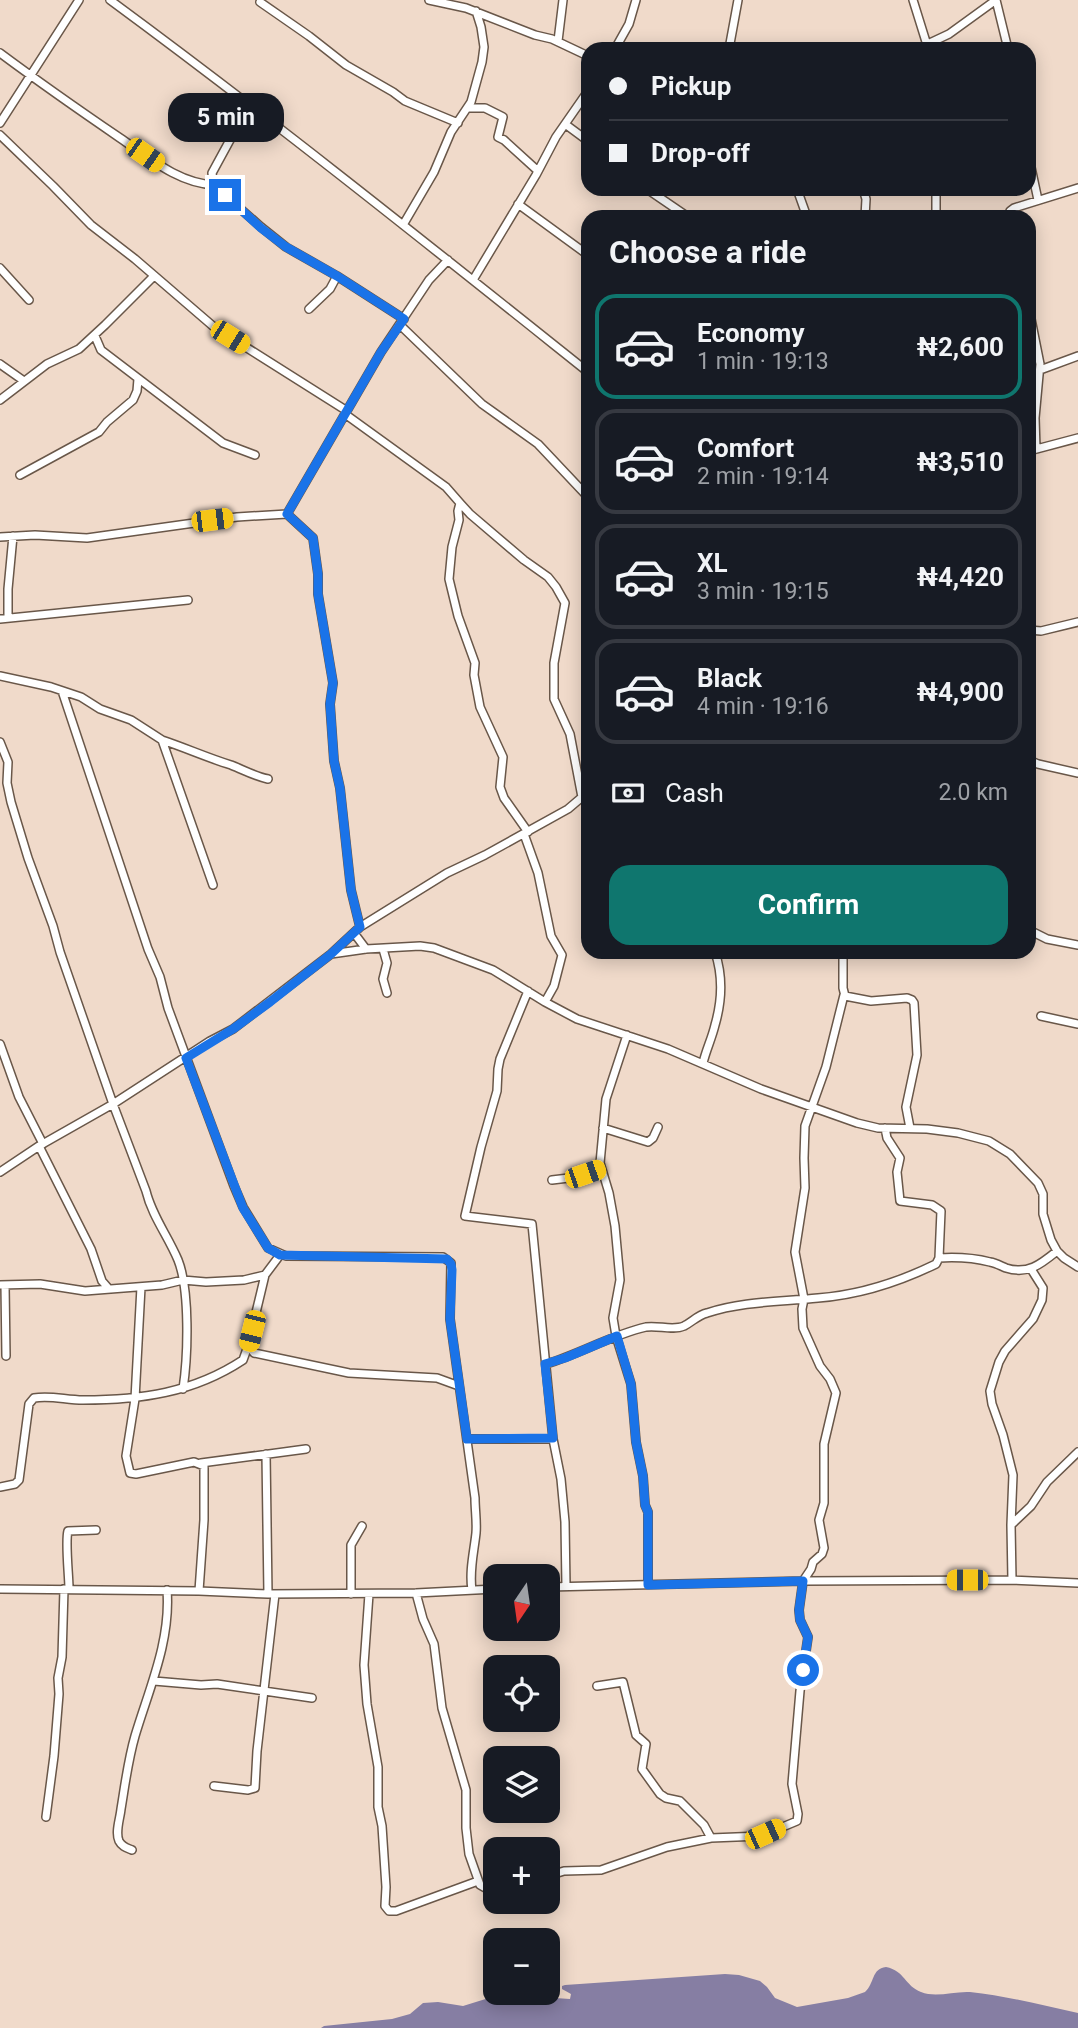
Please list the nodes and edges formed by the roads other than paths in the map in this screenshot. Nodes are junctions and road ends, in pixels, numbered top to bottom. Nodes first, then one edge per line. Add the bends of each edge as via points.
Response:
1 (79, 0) edge
2 (110, 0) edge
3 (429, 0) edge
4 (563, 0) edge
5 (635, 0) edge
6 (738, 0) edge
7 (913, 0) edge
8 (996, 0) edge
9 (259, 1) edge
10 (462, 3) edge
11 (476, 11) junction
12 (492, 18) junction
13 (481, 27) junction
14 (558, 41) junction
15 (619, 42) edge
16 (730, 42) edge
17 (921, 42) edge
18 (932, 42) edge
19 (1006, 42) edge
20 (581, 52) edge
21 (0, 53) edge
22 (30, 75) junction
23 (581, 101) edge
24 (249, 106) junction
25 (468, 108) junction
26 (0, 123) edge
27 (458, 123) junction
28 (565, 124) junction
29 (0, 135) edge
30 (581, 136) edge
31 (538, 171) junction
32 (215, 185) junction
33 (1078, 188) edge
34 (1036, 191) edge
35 (657, 196) edge
36 (1038, 200) junction
37 (519, 204) junction
38 (678, 210) edge
39 (1011, 210) edge
40 (403, 225) junction
41 (581, 250) edge
42 (448, 260) junction
43 (0, 268) edge
44 (153, 276) junction
45 (337, 276) junction
46 (474, 281) junction
47 (29, 300) dead end
48 (309, 309) dead end
49 (402, 322) junction
50 (95, 336) junction
51 (1036, 348) edge
52 (1078, 356) edge
53 (0, 364) edge
54 (581, 366) edge
55 (1040, 370) junction
56 (138, 379) junction
57 (24, 381) junction
58 (0, 400) edge
59 (1036, 408) edge
60 (346, 412) junction
61 (1078, 438) edge
62 (1036, 449) edge
63 (255, 454) dead end
64 (20, 475) dead end
65 (581, 490) edge
66 (460, 503) junction
67 (287, 514) junction
68 (13, 536) junction
69 (0, 537) edge
70 (188, 600) dead end
71 (4, 618) edge
72 (1078, 622) edge
73 (1036, 631) edge
74 (0, 676) edge
75 (62, 691) junction
76 (163, 740) junction
77 (0, 741) edge
78 (1036, 763) edge
79 (1078, 773) edge
80 (581, 778) edge
81 (268, 779) dead end
82 (581, 798) edge
83 (526, 833) junction
84 (213, 885) dead end
85 (357, 930) junction
86 (1036, 934) edge
87 (1078, 945) edge
88 (366, 949) junction
89 (383, 949) junction
90 (331, 954) junction
91 (717, 959) edge
92 (843, 959) edge
93 (554, 986) junction
94 (528, 991) junction
95 (387, 993) dead end
96 (844, 995) junction
97 (545, 1002) junction
98 (554, 1007) junction
99 (1041, 1016) dead end
100 (1078, 1024) edge
101 (627, 1035) junction
102 (0, 1044) edge
103 (186, 1058) junction
104 (703, 1063) junction
105 (113, 1104) junction
106 (811, 1106) junction
107 (658, 1127) dead end
108 (603, 1128) junction
109 (885, 1128) junction
110 (910, 1128) junction
111 (41, 1145) junction
112 (601, 1169) junction
113 (0, 1172) edge
114 (552, 1180) dead end
115 (1057, 1251) junction
116 (280, 1255) junction
117 (939, 1258) junction
118 (1078, 1268) edge
119 (1031, 1269) junction
120 (265, 1275) junction
121 (183, 1280) junction
122 (102, 1281) junction
123 (3, 1285) edge
124 (141, 1287) junction
125 (108, 1289) junction
126 (98, 1290) junction
127 (804, 1299) junction
128 (617, 1336) junction
129 (248, 1346) junction
130 (254, 1353) junction
131 (6, 1356) dead end
132 (243, 1360) junction
133 (545, 1364) junction
134 (459, 1387) junction
135 (183, 1389) junction
136 (135, 1399) junction
137 (553, 1438) junction
138 (467, 1439) junction
139 (306, 1448) dead end
140 (1078, 1452) edge
141 (266, 1454) junction
142 (201, 1463) junction
143 (0, 1487) edge
144 (1011, 1525) junction
145 (362, 1526) dead end
146 (96, 1530) dead end
147 (1012, 1580) junction
148 (803, 1581) junction
149 (1078, 1583) edge
150 (648, 1585) junction
151 (560, 1586) edge
152 (566, 1586) junction
153 (0, 1589) edge
154 (66, 1589) junction
155 (167, 1590) junction
156 (472, 1590) junction
157 (483, 1590) edge
158 (199, 1591) junction
159 (416, 1593) junction
160 (272, 1594) junction
161 (351, 1594) junction
162 (369, 1594) junction
163 (153, 1681) junction
164 (597, 1686) dead end
165 (263, 1690) junction
166 (312, 1698) dead end
167 (214, 1786) dead end
168 (46, 1817) dead end
169 (711, 1838) junction
170 (132, 1850) dead end
171 (560, 1872) edge
172 (478, 1881) junction
173 (483, 1887) edge

1 - 22 street
2 - 24 street
3 - 10 street
4 - 14 street
5 - 15 street
6 - 16 street
7 - 17 street
8 - 18 street
8 - 19 street
9 - 27 street via 346,65 405,101
10 - 11 street
11 - 12 street
11 - 13 street
12 - 13 street
12 - 14 street
13 - 25 street via 482,62
14 - 20 street
21 - 22 street
22 - 26 street
22 - 32 street via 170,172
23 - 28 street
24 - 32 street via 212,173
24 - 40 street
25 - 27 street
25 - 31 street via 485,108 503,117 498,137
27 - 40 street
28 - 30 street
28 - 31 street
29 - 44 street via 91,225
31 - 37 street
32 - 45 street via 286,247
33 - 36 street
34 - 36 street
35 - 38 street
36 - 39 street
37 - 41 street
37 - 46 street
40 - 42 street
42 - 46 street
42 - 49 street
43 - 47 street
44 - 50 street
44 - 60 street via 214,327
45 - 48 street
45 - 49 street
46 - 54 street
49 - 60 street
49 - 65 street via 482,404 537,444
50 - 56 street via 101,350
50 - 57 street
51 - 55 street
52 - 55 street
53 - 57 street
55 - 59 street
56 - 63 street via 223,443
56 - 64 street via 133,400 99,432
57 - 58 street
60 - 66 street via 446,487
60 - 67 street
61 - 62 street
66 - 80 street via 548,577 565,603 554,663 554,698 570,734
66 - 83 street via 449,579 475,663 480,708 503,757 500,787
67 - 68 street via 87,538
67 - 85 street via 313,538 333,683 334,761
68 - 69 street
68 - 71 street
70 - 71 street
72 - 73 street
74 - 75 street
75 - 76 street via 131,720
75 - 103 street
76 - 81 street
76 - 84 street
77 - 105 street via 28,858
78 - 79 street
82 - 83 street
83 - 85 street via 447,873
83 - 93 street via 551,936 562,955
85 - 88 street
85 - 90 street
86 - 87 street
88 - 89 street
88 - 90 street
89 - 94 street via 433,948 493,970
89 - 95 street
90 - 103 street via 233,1029
91 - 104 street via 719,1008
92 - 96 street
93 - 97 street
93 - 98 street
94 - 97 street
94 - 133 street via 500,1059 498,1091 465,1216 532,1224
96 - 106 street
96 - 110 street via 913,1002 917,1055 906,1107
97 - 98 street
98 - 101 street
99 - 100 street
101 - 104 street
101 - 108 street via 606,1098
102 - 111 street
103 - 105 street
103 - 116 street via 243,1208 268,1248
104 - 106 street
105 - 111 street
105 - 121 street via 149,1204 179,1262
106 - 109 street
106 - 127 street via 805,1126 805,1188 796,1252
107 - 108 street via 648,1142
108 - 112 street
109 - 110 street
109 - 117 street via 900,1158 900,1201 932,1205 941,1211
110 - 115 street via 989,1141 1010,1154 1038,1183 1043,1214
111 - 113 street
111 - 122 street via 92,1249
112 - 114 street
112 - 128 street via 617,1239 620,1280 613,1318
115 - 118 street
115 - 119 street
116 - 120 street
116 - 134 street via 447,1259 452,1270 450,1319
117 - 119 street
117 - 127 street via 920,1272 856,1292
119 - 144 street via 1043,1288 1042,1300 1033,1319 1005,1351 990,1391 1013,1475
120 - 121 street via 244,1280
120 - 129 street
121 - 124 street
121 - 135 street via 188,1358
122 - 125 street
122 - 126 street
123 - 126 street
123 - 131 street
124 - 125 street
124 - 136 street
125 - 126 street
127 - 128 street via 705,1313 681,1328 649,1327
127 - 148 street via 803,1328 836,1393 824,1444 824,1503 819,1520 824,1548
128 - 133 street
128 - 150 street via 631,1384 645,1486
129 - 130 street
129 - 132 street
130 - 132 street
130 - 134 street via 349,1373 437,1378
132 - 135 street
133 - 137 street
134 - 138 street
135 - 136 street
136 - 142 street via 126,1457 130,1473
136 - 143 street via 32,1399 19,1480
137 - 138 street
137 - 152 street via 565,1522
138 - 156 street via 477,1530
139 - 141 street
140 - 144 street
141 - 142 street
141 - 160 street
142 - 158 street via 205,1481
144 - 147 street
145 - 161 street via 351,1545
146 - 154 street via 68,1531
147 - 148 street
147 - 149 street
148 - 150 street
148 - 169 street via 799,1610 808,1637 792,1783 797,1821 761,1836
150 - 152 street
151 - 152 street
153 - 154 street
154 - 155 street
154 - 168 street
155 - 158 street
155 - 163 street via 168,1614
156 - 157 street
156 - 159 street
158 - 160 street
159 - 162 street
159 - 172 street via 434,1644 442,1708 466,1790 467,1841
160 - 161 street
160 - 165 street
161 - 162 street
162 - 172 street via 364,1665 378,1766 384,1906 396,1911
163 - 165 street
163 - 170 street via 129,1758 118,1834 124,1847
164 - 169 street via 623,1682 636,1734 646,1744 642,1769 660,1794 680,1801
165 - 166 street
165 - 167 street via 255,1789
169 - 171 street via 667,1847 601,1870
172 - 173 street

